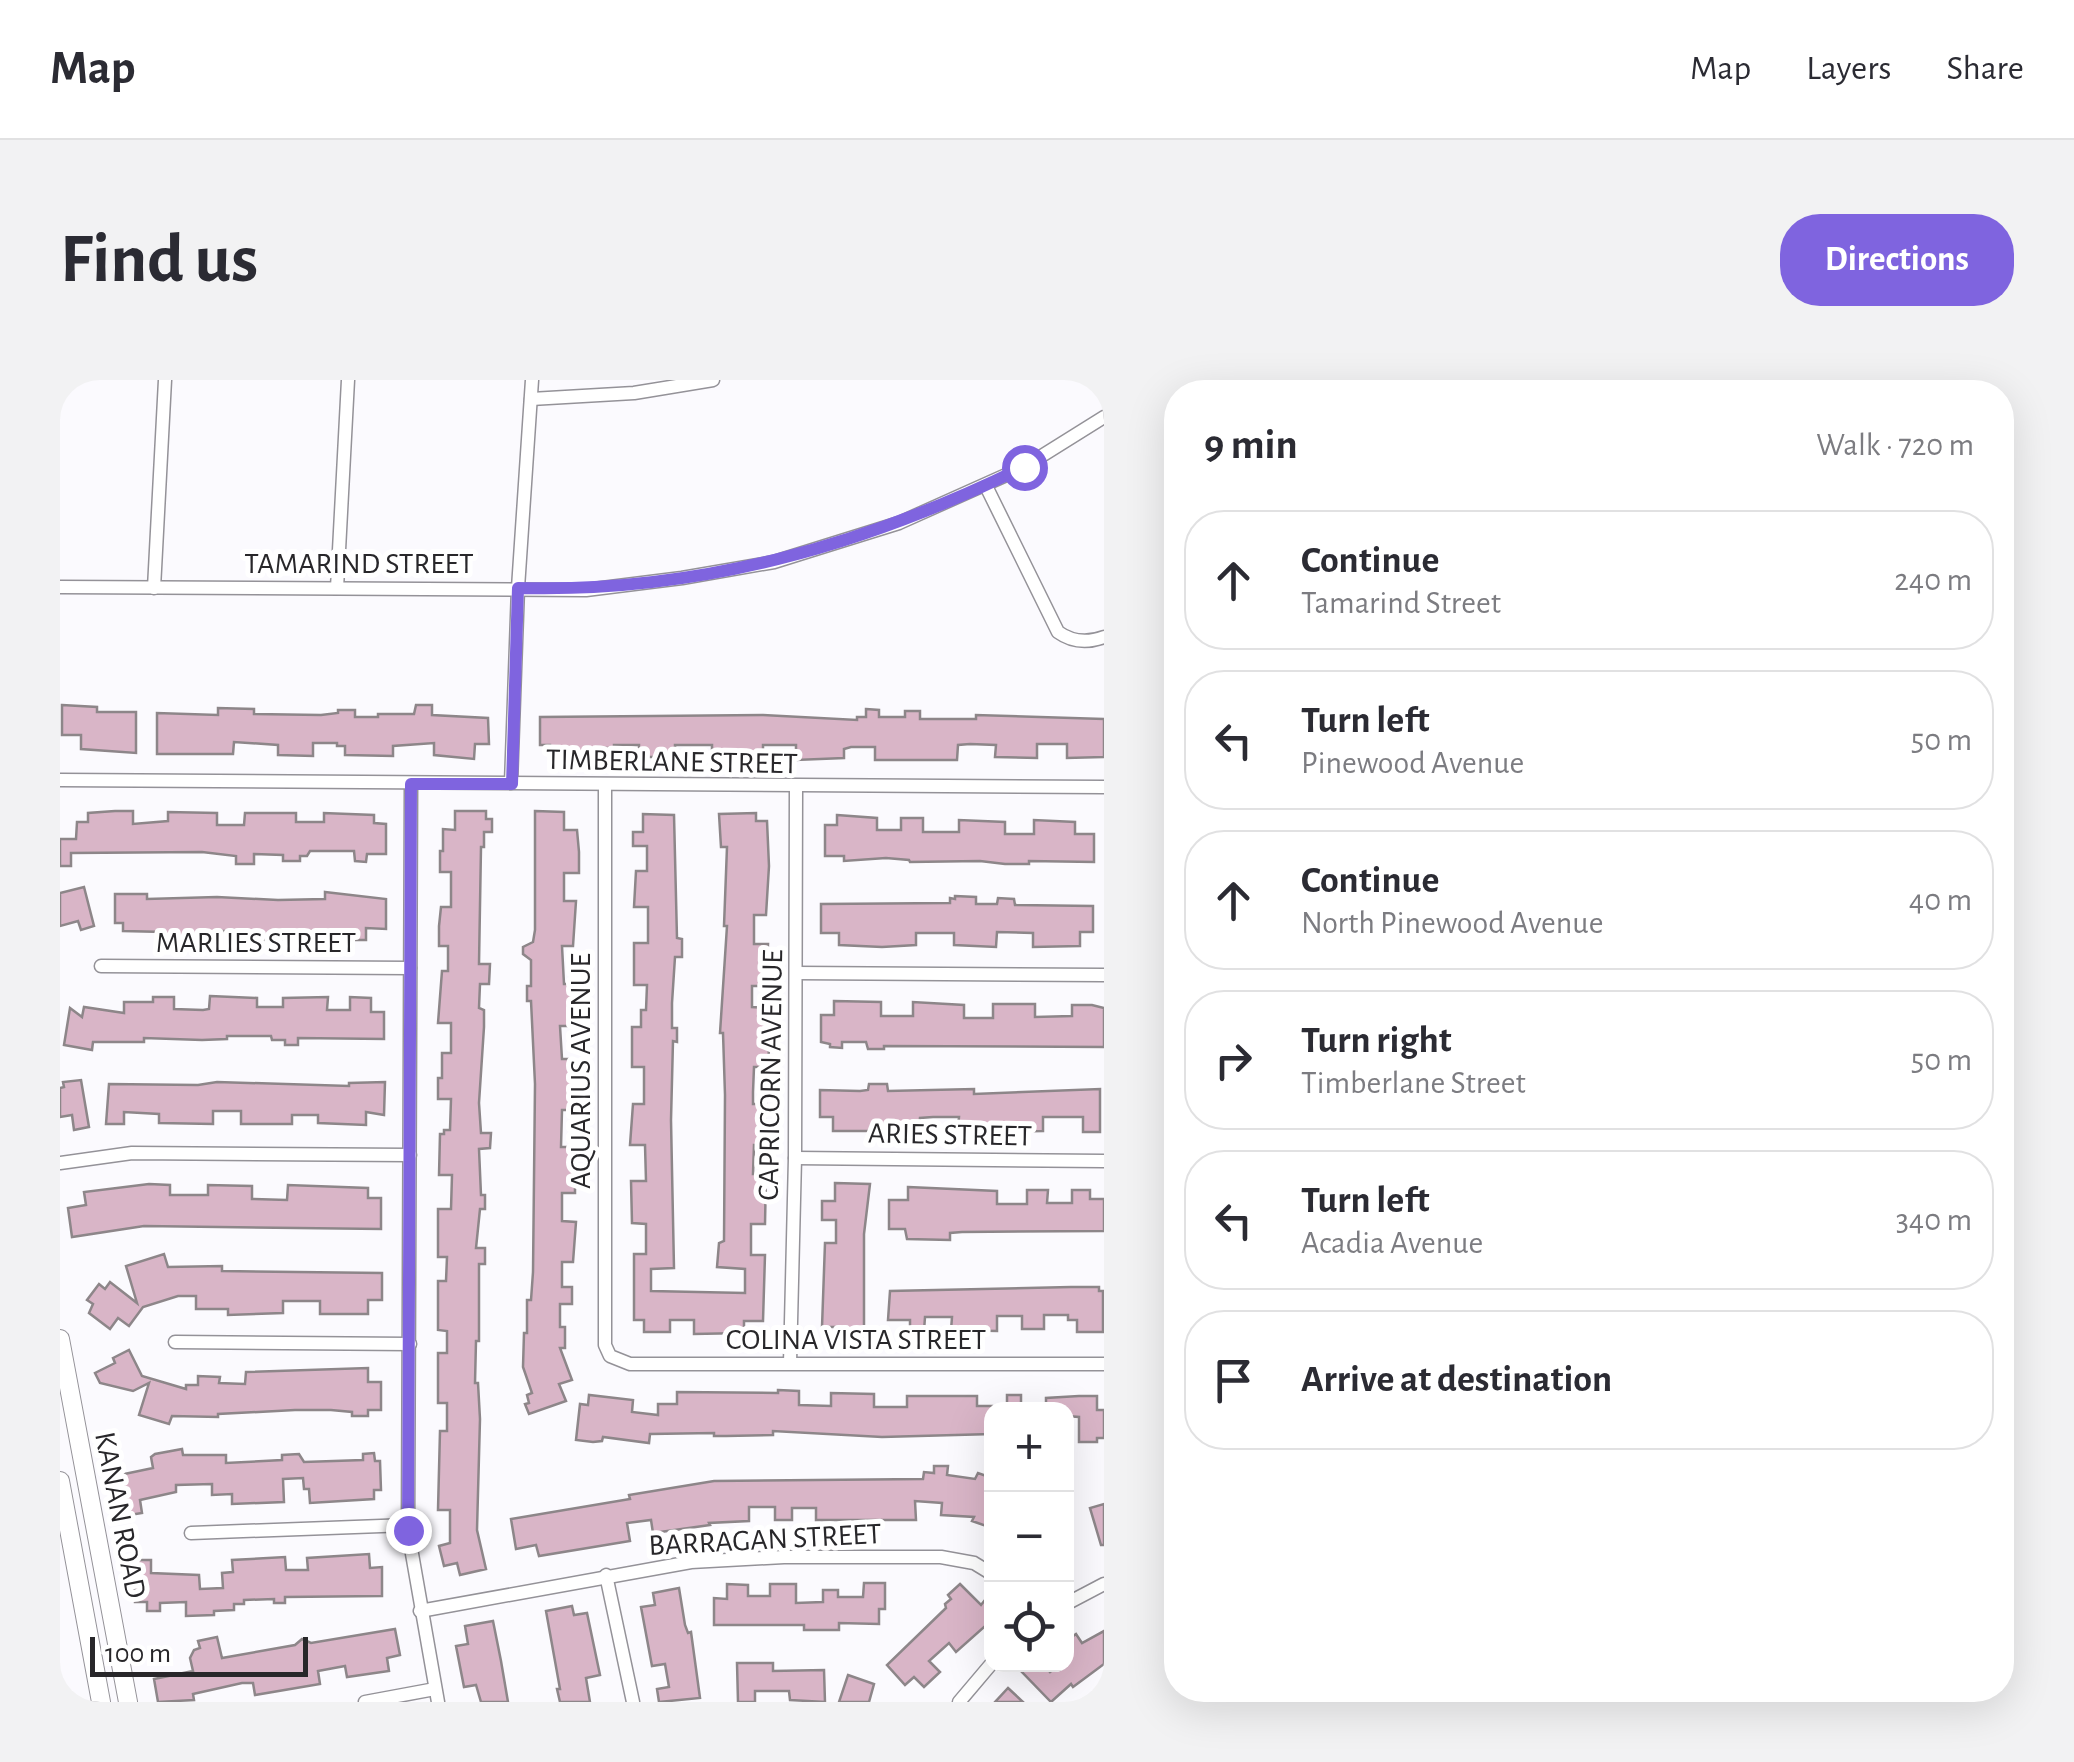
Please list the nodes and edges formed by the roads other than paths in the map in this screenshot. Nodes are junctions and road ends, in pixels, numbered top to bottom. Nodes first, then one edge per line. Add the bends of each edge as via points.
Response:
1 (165, 380) edge
2 (348, 380) edge
3 (532, 380) edge
4 (714, 380) edge
5 (530, 400) junction
6 (1104, 417) edge
7 (986, 486) junction
8 (60, 587) edge
9 (154, 588) junction
10 (337, 588) junction
11 (518, 588) junction
12 (1104, 637) edge
13 (60, 780) edge
14 (411, 784) junction
15 (512, 784) junction
16 (606, 786) junction
17 (1104, 787) edge
18 (796, 788) junction
19 (101, 966) dead end
20 (410, 968) junction
21 (796, 973) junction
22 (1104, 975) edge
23 (410, 1155) junction
24 (794, 1158) junction
25 (1104, 1161) edge
26 (60, 1164) edge
27 (60, 1339) edge
28 (175, 1342) dead end
29 (410, 1344) junction
30 (610, 1356) joint
31 (790, 1363) junction
32 (1104, 1364) edge
33 (60, 1481) edge
34 (408, 1525) junction
35 (191, 1533) dead end
36 (984, 1569) edge
37 (606, 1575) junction
38 (1104, 1584) edge
39 (1074, 1600) edge
40 (420, 1611) junction
41 (984, 1672) edge
42 (436, 1696) edge
43 (101, 1702) edge
44 (128, 1702) edge
45 (365, 1702) edge
46 (633, 1702) edge
47 (959, 1702) edge

1 - 9 street
2 - 10 street
3 - 5 street
4 - 5 street
5 - 11 street
6 - 7 street, TAMARIND STREET
7 - 11 street, TAMARIND STREET via 860,537 774,562 586,590
7 - 12 street via 1058,632 1087,642
8 - 9 street, TAMARIND STREET
9 - 10 street, TAMARIND STREET
10 - 11 street, TAMARIND STREET
11 - 15 street
13 - 14 street, TIMBERLANE STREET
14 - 15 street, TIMBERLANE STREET
14 - 20 street
15 - 16 street, TIMBERLANE STREET
16 - 18 street, TIMBERLANE STREET
16 - 30 street, AQUARIUS AVENUE
17 - 18 street, TIMBERLANE STREET
18 - 21 street, CAPRICORN AVENUE
19 - 20 street, MARLIES STREET
20 - 23 street
21 - 22 street
21 - 24 street, CAPRICORN AVENUE
23 - 26 street via 132,1154
23 - 29 street
24 - 25 street, ARIES STREET
24 - 31 street, CAPRICORN AVENUE
27 - 44 main road, KANAN ROAD
28 - 29 street
29 - 34 street
30 - 31 street, COLINA VISTA STREET via 630,1364
31 - 32 street, COLINA VISTA STREET
33 - 43 main road, KANAN ROAD
34 - 35 street
34 - 40 street
36 - 37 street, BARRAGAN STREET via 941,1557 784,1557
37 - 40 street, BARRAGAN STREET
37 - 46 street
38 - 39 street
40 - 42 street
41 - 47 street
42 - 45 street

